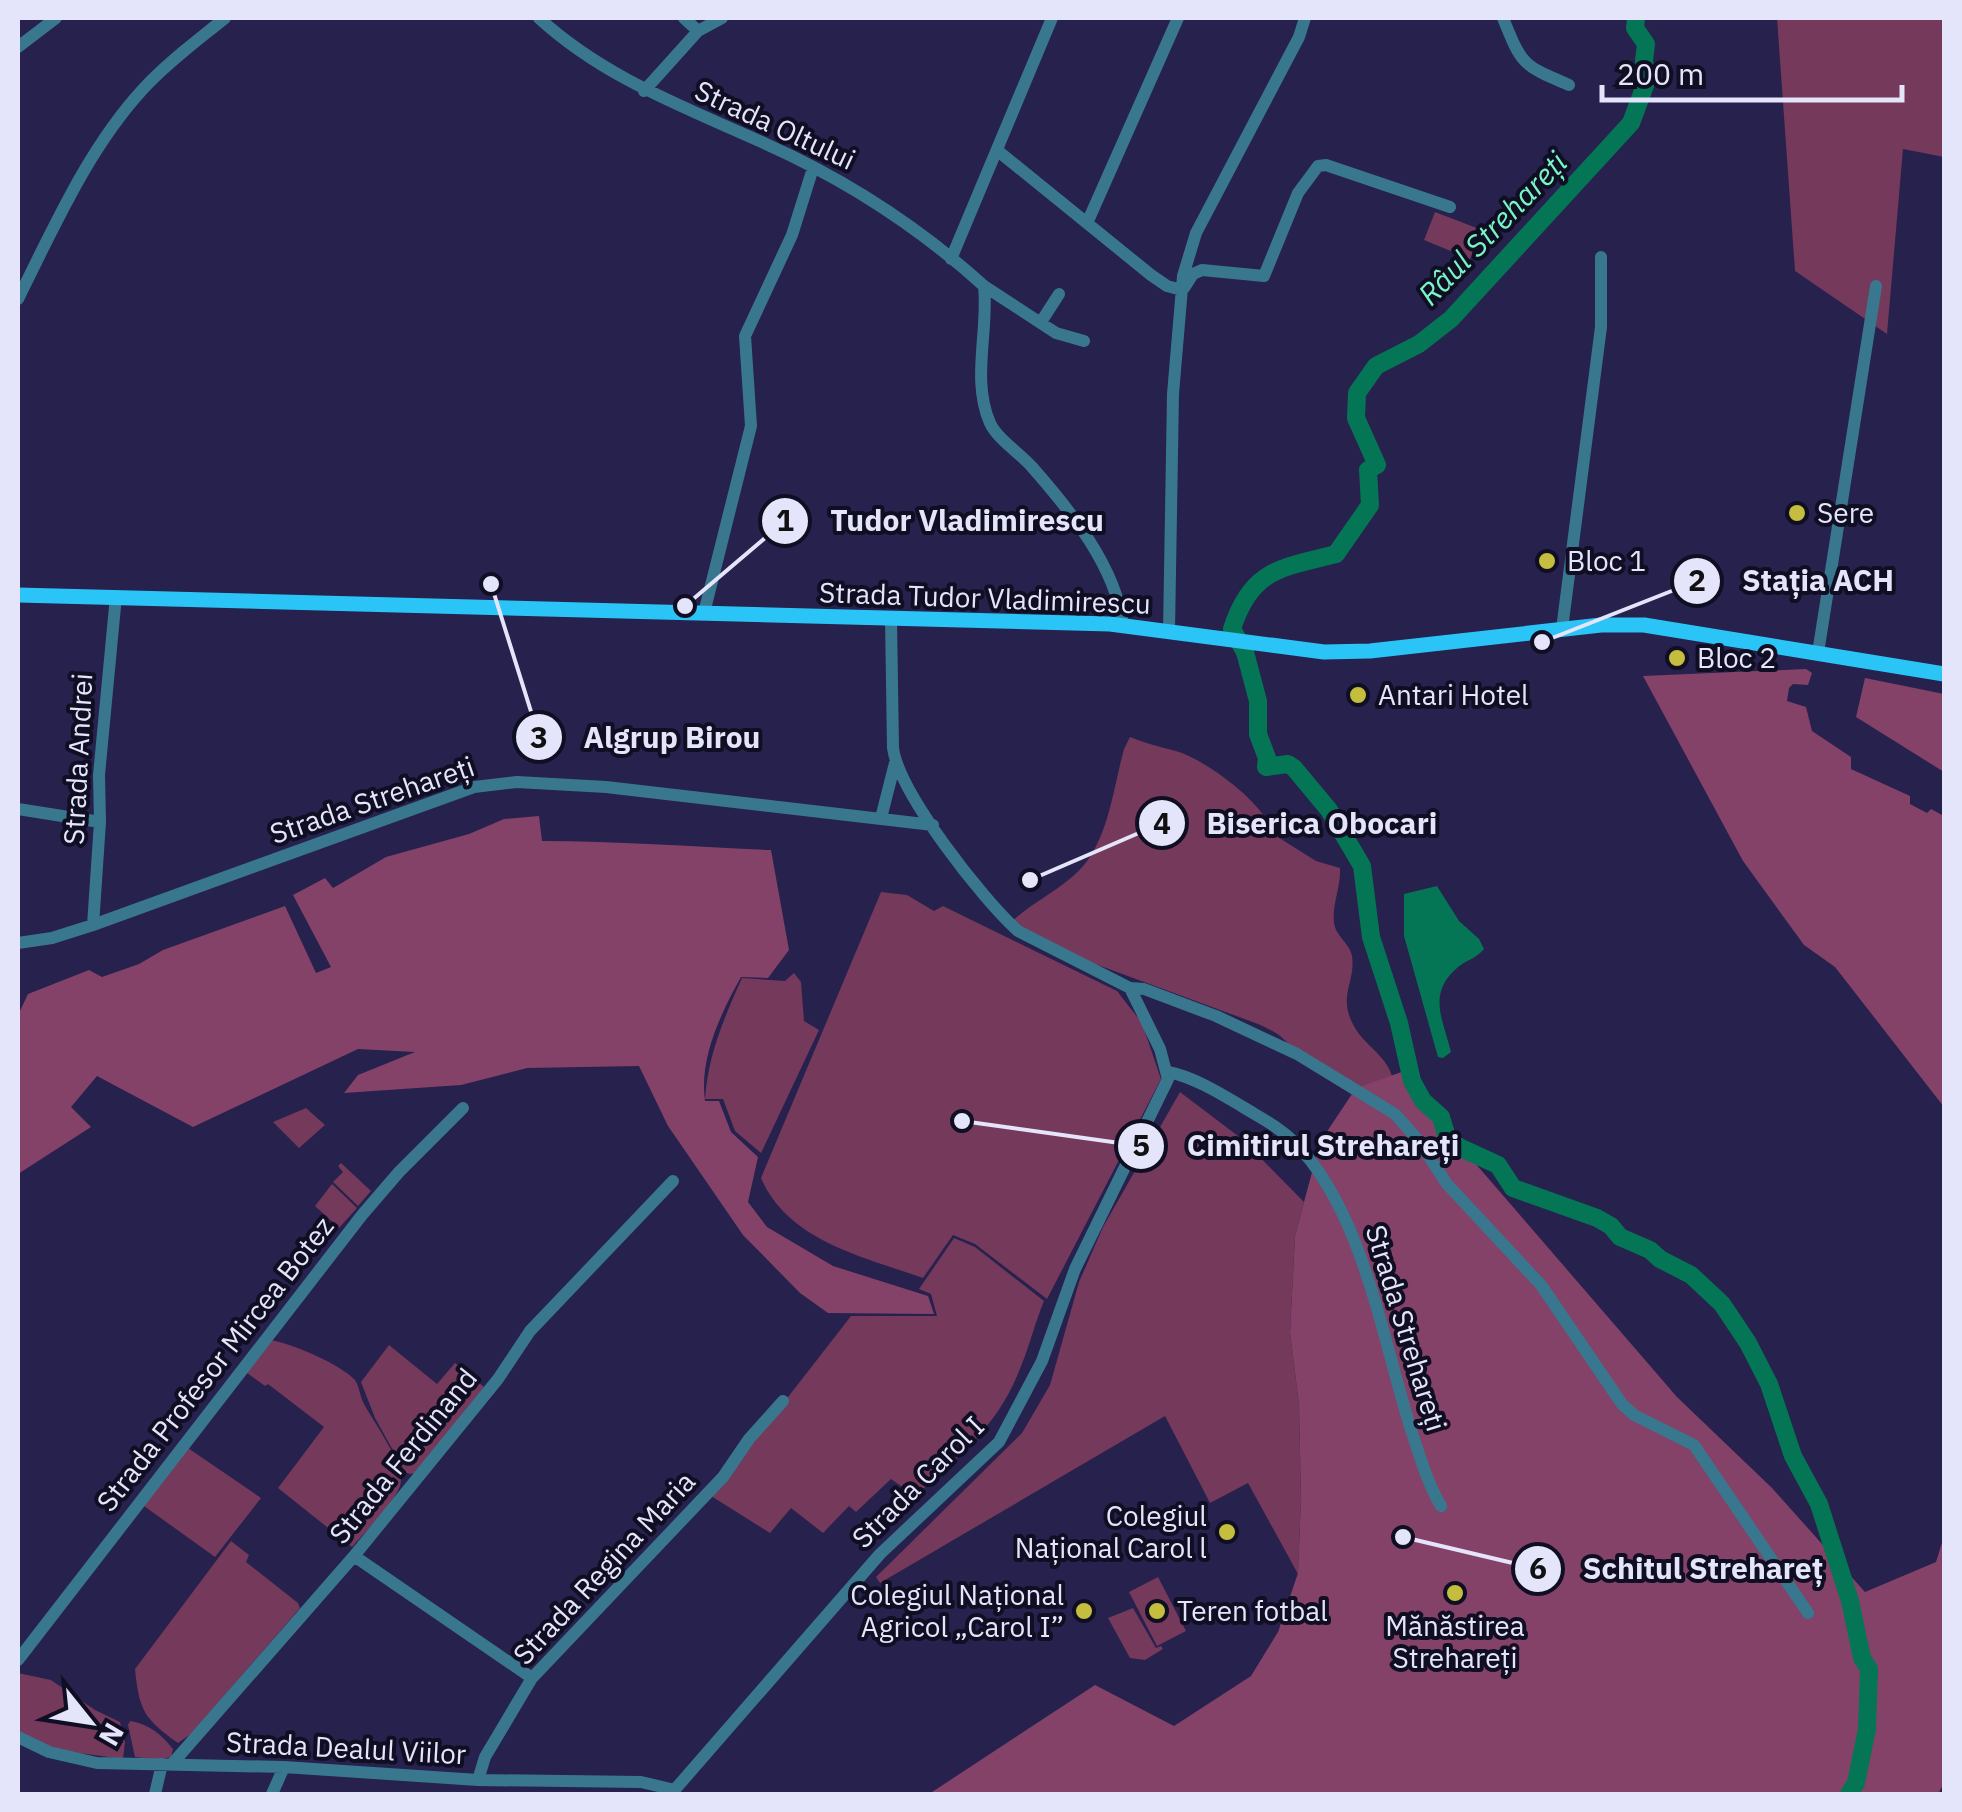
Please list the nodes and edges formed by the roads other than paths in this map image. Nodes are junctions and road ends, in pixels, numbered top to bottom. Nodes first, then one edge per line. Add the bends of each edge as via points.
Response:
1 (56, 18) edge
2 (226, 18) edge
3 (539, 18) edge
4 (684, 18) edge
5 (722, 18) edge
6 (1052, 18) edge
7 (1178, 18) edge
8 (1304, 18) edge
9 (1503, 18) edge
10 (698, 31) junction
11 (18, 47) edge
12 (1569, 84) dead end
13 (644, 91) junction
14 (998, 151) junction
15 (813, 168) junction
16 (1450, 206) dead end
17 (1088, 221) junction
18 (1601, 258) dead end
19 (951, 260) junction
20 (984, 286) junction
21 (1876, 286) dead end
22 (1182, 290) junction
23 (1059, 294) dead end
24 (18, 299) edge
25 (1041, 322) junction
26 (1084, 341) dead end
27 (18, 595) edge
28 (116, 596) junction
29 (704, 613) junction
30 (891, 618) junction
31 (1123, 626) junction
32 (1562, 629) junction
33 (1169, 631) junction
34 (1818, 653) junction
35 (1944, 674) edge
36 (895, 763) junction
37 (18, 809) edge
38 (882, 818) junction
39 (100, 822) junction
40 (933, 825) junction
41 (93, 925) junction
42 (18, 943) edge
43 (1130, 988) junction
44 (1168, 1072) junction
45 (464, 1108) dead end
46 (673, 1180) dead end
47 (782, 1401) dead end
48 (1441, 1506) dead end
49 (354, 1556) junction
50 (1808, 1613) dead end
51 (18, 1660) edge
52 (532, 1678) junction
53 (18, 1737) edge
54 (167, 1764) junction
55 (284, 1768) junction
56 (478, 1780) junction
57 (673, 1792) edge
58 (155, 1794) edge
59 (272, 1794) edge

1 - 11 street
2 - 24 street via 149,83 117,120
3 - 13 street, Strada Oltului
4 - 10 street
5 - 10 street
6 - 14 street
7 - 17 street
8 - 22 street via 1196,233
9 - 12 street via 1520,59
10 - 13 street
13 - 15 street, Strada Oltului
14 - 17 street
14 - 19 street
15 - 19 street, Strada Oltului via 872,200
15 - 29 street via 792,235 745,336 750,426
16 - 22 street via 1318,166 1298,192 1264,276 1202,270
17 - 22 street via 1151,276
18 - 32 street via 1602,327
19 - 20 street, Strada Oltului
20 - 25 street, Strada Oltului
20 - 31 street via 982,386 990,423 1049,487 1095,552 1117,596
21 - 34 street
22 - 33 street via 1173,394
23 - 25 street
25 - 26 street, Strada Oltului
27 - 28 main road, Strada Tudor Vladimirescu
28 - 29 main road, Strada Tudor Vladimirescu
28 - 39 street, Strada Andrei
29 - 30 main road, Strada Tudor Vladimirescu
30 - 31 main road, Strada Tudor Vladimirescu
30 - 36 street
31 - 33 main road, Strada Tudor Vladimirescu
32 - 33 main road, Strada Tudor Vladimirescu via 1324,652
32 - 34 main road, Strada Tudor Vladimirescu via 1644,625
34 - 35 main road, Strada Tudor Vladimirescu
36 - 38 street
36 - 40 street
37 - 39 street
38 - 40 street, Strada Strehareți
38 - 41 street, Strada Strehareți via 606,787 474,786
39 - 41 street, Strada Andrei
40 - 43 street via 1018,931
41 - 42 street, Strada Strehareți
43 - 44 street
43 - 50 street via 1216,1016 1297,1054 1394,1114 1447,1184 1541,1285 1622,1404 1694,1445
44 - 48 street, Strada Strehareți via 1220,1093 1280,1130 1332,1194 1350,1230
44 - 57 street, Strada Carol I via 1075,1268 1042,1361 999,1442 880,1554
45 - 51 street, Strada Profesor Mircea Botez via 362,1216
46 - 49 street, Strada Ferdinand via 530,1331
47 - 52 street, Strada Regina Maria via 723,1477
49 - 52 street
49 - 54 street, Strada Ferdinand
52 - 56 street, Strada Regina Maria
53 - 54 street, Strada Dealul Viilor via 70,1759
54 - 55 street, Strada Dealul Viilor
54 - 58 street
55 - 56 street, Strada Dealul Viilor
55 - 59 street
56 - 57 street, Strada Dealul Viilor via 641,1782

